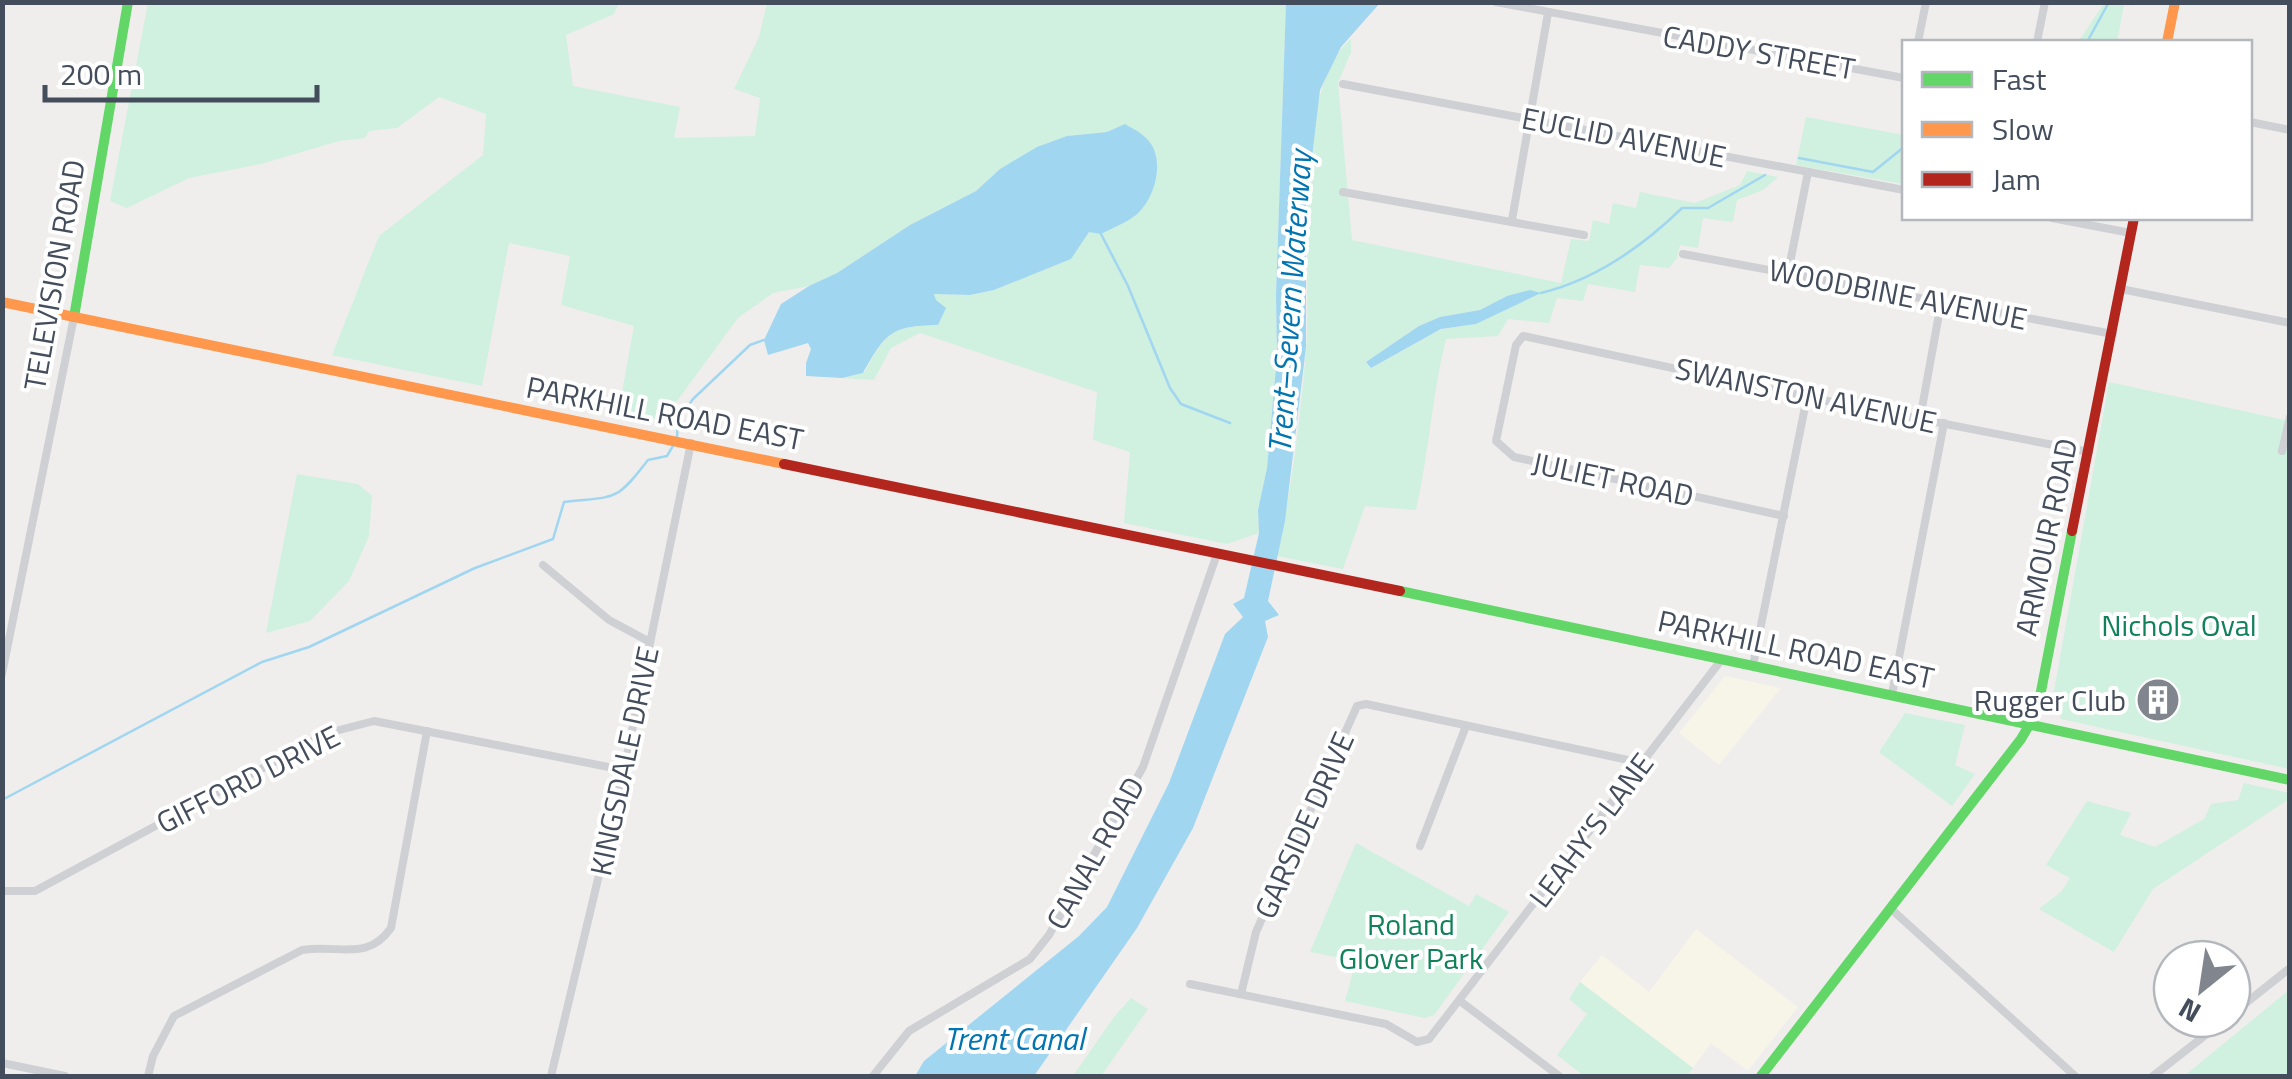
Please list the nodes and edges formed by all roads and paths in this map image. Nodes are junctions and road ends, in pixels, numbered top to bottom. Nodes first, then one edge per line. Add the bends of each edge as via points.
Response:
1 (128, 2) edge
2 (1496, 2) edge
3 (1926, 2) edge
4 (2045, 2) edge
5 (2175, 2) edge
6 (1548, 14) junction
7 (1918, 40) edge
8 (2037, 40) edge
9 (2167, 40) edge
10 (1902, 78) edge
11 (1343, 84) dead end
12 (1530, 120) junction
13 (2252, 122) edge
14 (2290, 130) edge
15 (1808, 172) junction
16 (1902, 190) edge
17 (1344, 192) dead end
18 (1512, 220) junction
19 (2063, 220) edge
20 (2134, 220) edge
21 (2131, 233) junction
22 (1584, 234) dead end
23 (1683, 254) dead end
24 (1788, 273) junction
25 (2121, 288) junction
26 (2, 302) edge
27 (1941, 303) junction
28 (74, 317) junction
29 (2290, 323) edge
30 (2112, 334) junction
31 (1523, 336) joint
32 (1807, 397) junction
33 (2290, 417) edge
34 (1920, 419) junction
35 (1944, 424) junction
36 (691, 443) junction
37 (2282, 451) dead end
38 (2090, 452) junction
39 (1784, 516) junction
40 (1218, 554) junction
41 (543, 566) dead end
42 (6, 632) edge
43 (650, 642) junction
44 (1722, 658) junction
45 (1753, 665) junction
46 (2, 674) edge
47 (1892, 694) junction
48 (1466, 726) junction
49 (2030, 726) junction
50 (427, 731) junction
51 (1642, 764) junction
52 (624, 770) junction
53 (2290, 780) edge
54 (1420, 846) dead end
55 (2, 891) edge
56 (1890, 908) junction
57 (2290, 968) edge
58 (1190, 984) dead end
59 (1241, 994) junction
60 (2252, 998) edge
61 (1460, 1001) junction
62 (2201, 1039) edge
63 (2, 1063) edge
64 (64, 1076) edge
65 (148, 1076) edge
66 (550, 1076) edge
67 (873, 1076) edge
68 (1559, 1076) edge
69 (1761, 1076) edge
70 (2075, 1076) edge
71 (2154, 1076) edge

1 - 28 main road, TELEVISION ROAD
2 - 6 street, CADDY STREET
3 - 7 street
4 - 8 street
5 - 9 main road
6 - 10 street, CADDY STREET
6 - 12 street
11 - 12 street, EUCLID AVENUE
12 - 15 street, EUCLID AVENUE
12 - 18 street
13 - 14 street
15 - 16 street, EUCLID AVENUE
15 - 24 street
17 - 18 street
18 - 22 street
19 - 21 street
20 - 21 main road, ARMOUR ROAD
21 - 25 main road, ARMOUR ROAD
23 - 24 street, WOODBINE AVENUE
24 - 27 street, WOODBINE AVENUE
25 - 29 street
25 - 30 main road, ARMOUR ROAD
26 - 28 main road, PARKHILL ROAD EAST
27 - 30 street, WOODBINE AVENUE
27 - 34 street
28 - 36 main road, PARKHILL ROAD EAST
28 - 42 street, TELEVISION ROAD
30 - 38 main road, ARMOUR ROAD
31 - 32 street, SWANSTON AVENUE
31 - 39 street, JULIET ROAD via 1496,440 1514,457
32 - 34 street, SWANSTON AVENUE
32 - 39 street
33 - 37 street
34 - 35 street, SWANSTON AVENUE
35 - 38 street, SWANSTON AVENUE
35 - 47 street
36 - 40 main road, PARKHILL ROAD EAST
36 - 43 street, KINGSDALE DRIVE
38 - 49 main road, ARMOUR ROAD
39 - 45 street
40 - 44 main road, PARKHILL ROAD EAST
40 - 67 street, CANAL ROAD via 1143,767 1050,935 1030,959 909,1031
41 - 43 street via 609,620
42 - 46 street, TELEVISION ROAD
43 - 52 street, KINGSDALE DRIVE
44 - 45 main road, PARKHILL ROAD EAST
44 - 51 street, LEAHY'S LANE
45 - 47 main road, PARKHILL ROAD EAST
47 - 49 main road, PARKHILL ROAD EAST
48 - 51 street, GARSIDE DRIVE
48 - 54 street
48 - 59 street, GARSIDE DRIVE via 1357,706 1256,932
49 - 53 main road, PARKHILL ROAD EAST
49 - 56 main road, ARMOUR ROAD
50 - 52 street, GIFFORD DRIVE
50 - 55 street, GIFFORD DRIVE via 374,721 328,732 35,891
50 - 65 street via 392,928 380,945 302,950 174,1016
51 - 61 street, LEAHY'S LANE
52 - 66 street, KINGSDALE DRIVE
56 - 69 main road, ARMOUR ROAD
56 - 70 street
57 - 60 street
58 - 59 street
59 - 61 street, LEAHY'S LANE via 1386,1024 1417,1042 1434,1035
61 - 68 street
62 - 71 street
63 - 64 street

